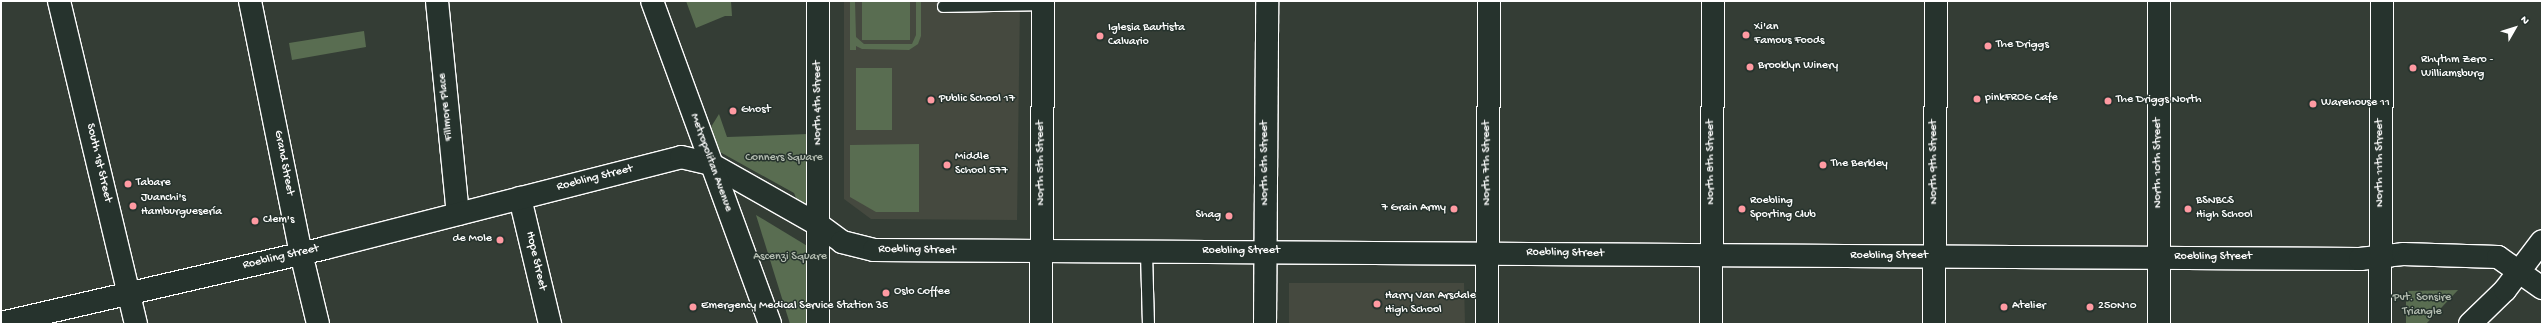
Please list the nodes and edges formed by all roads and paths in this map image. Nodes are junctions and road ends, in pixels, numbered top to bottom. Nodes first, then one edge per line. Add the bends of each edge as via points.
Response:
1 (59, 1) edge
2 (250, 1) edge
3 (437, 1) edge
4 (652, 1) edge
5 (818, 1) edge
6 (1267, 1) edge
7 (1489, 1) edge
8 (1713, 1) edge
9 (1936, 1) edge
10 (2159, 1) edge
11 (2382, 1) edge
12 (1001, 2) edge
13 (1043, 2) edge
14 (943, 6) dead end
15 (711, 164) junction
16 (520, 198) junction
17 (458, 214) junction
18 (819, 225) junction
19 (2542, 241) edge
20 (1146, 252) junction
21 (1265, 252) junction
22 (301, 253) junction
23 (1042, 253) junction
24 (1488, 254) junction
25 (1711, 256) junction
26 (1934, 257) junction
27 (2380, 257) junction
28 (2159, 258) junction
29 (2519, 271) junction
30 (2542, 288) edge
31 (129, 294) junction
32 (1, 323) edge
33 (136, 324) edge
34 (318, 324) edge
35 (550, 324) edge
36 (770, 324) edge
37 (818, 324) edge
38 (1041, 324) edge
39 (1148, 324) edge
40 (1265, 324) edge
41 (1487, 324) edge
42 (1711, 324) edge
43 (1934, 324) edge
44 (2159, 324) edge
45 (2380, 324) edge
46 (2470, 324) edge

1 - 31 street, South 1st Street
2 - 22 street, Grand Street
3 - 17 street, Fillmore Place
4 - 15 street, Metropolitan Avenue
5 - 18 street, North 4th Street
6 - 21 street, North 6th Street
7 - 24 street, North 7th Street
8 - 25 street, North 8th Street
9 - 26 street, North 9th Street
10 - 28 street, North 10th Street
11 - 27 street, North 11th Street
12 - 13 lane
12 - 14 lane
13 - 23 street, North 5th Street
15 - 16 street, Roebling Street via 681,157
15 - 18 street, Roebling Street
15 - 36 street, Metropolitan Avenue
16 - 17 street, Roebling Street
16 - 35 street, Hope Street
17 - 22 street, Roebling Street
18 - 23 street, Roebling Street via 842,242 874,250
18 - 37 street, North 4th Street
19 - 29 street
20 - 21 street, Roebling Street
20 - 23 street, Roebling Street
20 - 39 lane
21 - 24 street, Roebling Street
21 - 40 street, North 6th Street
22 - 31 street, Roebling Street
22 - 34 street, Grand Street
23 - 38 street, North 5th Street
24 - 25 street, Roebling Street
24 - 41 street, North 7th Street
25 - 26 street, Roebling Street
25 - 42 street, North 8th Street
26 - 28 street, Roebling Street
26 - 43 street, North 9th Street
27 - 28 street, Roebling Street
27 - 29 street, Roebling Street via 2403,254 2498,257
27 - 45 street, North 11th Street
28 - 44 street, North 10th Street
29 - 30 street, Roebling Street
29 - 46 street via 2505,290
31 - 32 street, Roebling Street
31 - 33 street, South 1st Street

